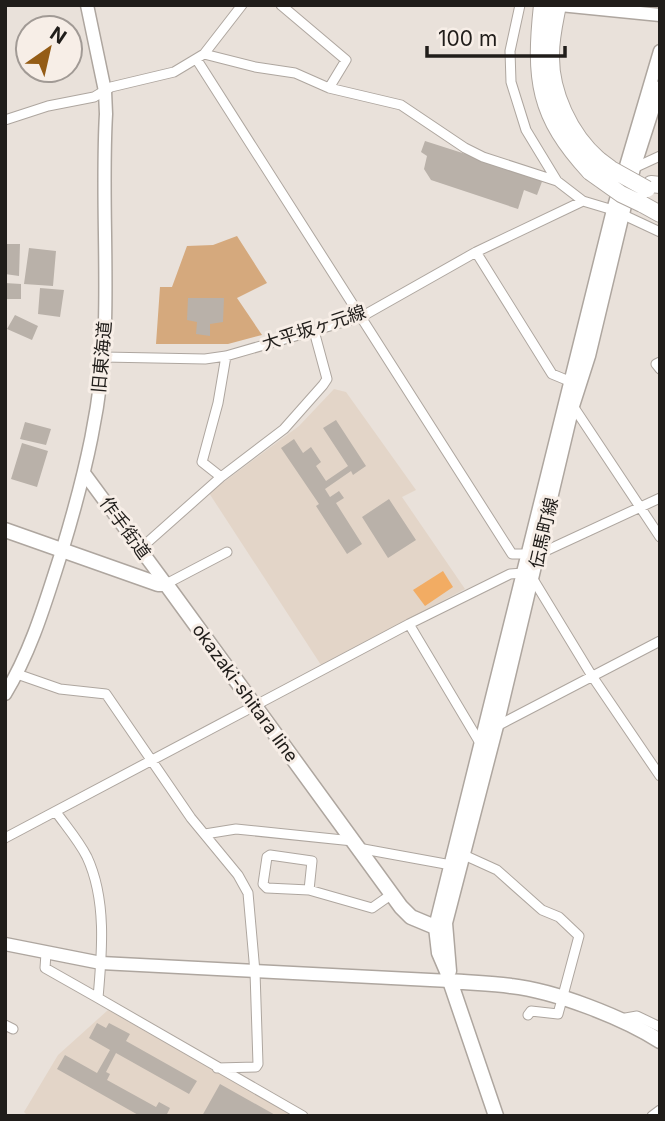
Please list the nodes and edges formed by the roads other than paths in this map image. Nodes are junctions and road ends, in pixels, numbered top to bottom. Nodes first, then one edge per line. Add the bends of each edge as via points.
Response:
1 (87, 5) edge
2 (242, 5) edge
3 (281, 5) edge
4 (520, 5) edge
5 (559, 5) edge
6 (590, 7) edge
7 (546, 15) edge
8 (660, 15) edge
9 (660, 51) edge
10 (201, 57) junction
11 (660, 87) edge
12 (329, 88) junction
13 (105, 91) junction
14 (5, 120) edge
15 (660, 156) edge
16 (595, 166) junction
17 (629, 168) junction
18 (557, 181) junction
19 (650, 192) edge
20 (583, 201) junction
21 (660, 203) edge
22 (618, 212) junction
23 (660, 214) edge
24 (660, 232) edge
25 (476, 252) junction
26 (361, 317) junction
27 (314, 331) junction
28 (226, 356) junction
29 (104, 357) junction
30 (660, 362) edge
31 (660, 369) edge
32 (569, 381) junction
33 (573, 405) junction
34 (84, 473) junction
35 (221, 477) junction
36 (660, 498) edge
37 (640, 508) junction
38 (5, 530) edge
39 (660, 537) edge
40 (140, 549) junction
41 (62, 550) junction
42 (227, 552) dead end
43 (533, 554) junction
44 (528, 576) junction
45 (166, 584) junction
46 (409, 624) junction
47 (660, 641) edge
48 (17, 674) junction
49 (592, 676) junction
50 (5, 694) edge
51 (256, 707) junction
52 (497, 726) junction
53 (480, 743) junction
54 (153, 760) junction
55 (660, 776) edge
56 (56, 812) junction
57 (205, 834) junction
58 (5, 838) edge
59 (356, 845) junction
60 (464, 855) junction
61 (451, 865) junction
62 (309, 890) junction
63 (391, 894) junction
64 (435, 927) junction
65 (5, 944) edge
66 (46, 953) junction
67 (102, 962) junction
68 (255, 972) junction
69 (450, 981) junction
70 (98, 998) junction
71 (562, 999) junction
72 (528, 1014) dead end
73 (618, 1019) junction
74 (660, 1027) edge
75 (660, 1041) edge
76 (217, 1068) junction
77 (660, 1110) edge
78 (303, 1116) edge
79 (496, 1116) edge
80 (652, 1116) edge

1 - 13 street, 旧東海道
2 - 10 street
3 - 12 street via 346,60
4 - 18 street via 510,51 511,82 526,130
5 - 6 street
5 - 7 highway
6 - 8 street
7 - 16 highway via 557,94
9 - 17 street
10 - 12 street via 295,72
10 - 13 street via 174,72
10 - 26 street
11 - 17 street
12 - 18 street via 401,105 483,157
13 - 14 street
13 - 29 street, 旧東海道
15 - 17 street
16 - 17 highway, bridge
16 - 19 highway, bridge via 624,190
17 - 19 highway, bridge
17 - 22 street
18 - 20 street
19 - 21 highway
19 - 23 highway
20 - 22 street
20 - 25 street, 大平坂ヶ元線
22 - 24 street
22 - 32 street, 伝馬町線
22 - 33 street, 伝馬町線 via 589,356
25 - 26 street, 大平坂ヶ元線
25 - 32 street via 552,373
26 - 27 street, 大平坂ヶ元線
26 - 43 street via 512,554
27 - 28 street, 大平坂ヶ元線
27 - 35 street via 327,379 284,429
28 - 29 street, 大平坂ヶ元線
28 - 35 street via 202,462
29 - 34 street, 旧東海道
30 - 31 street via 656,364
32 - 43 street, 伝馬町線
33 - 37 street
33 - 43 street, 伝馬町線
34 - 40 street, 作手街道
34 - 41 street, 旧東海道
35 - 40 street
36 - 37 street
37 - 39 street
37 - 43 street
38 - 41 main road
40 - 45 street, 作手街道
41 - 45 main road
41 - 48 street, 旧東海道
42 - 45 street
43 - 44 street, 伝馬町線
44 - 46 street via 510,574
44 - 49 street
44 - 52 street, 伝馬町線
44 - 53 street, 伝馬町線
45 - 51 main road, okazaki-shitara line
46 - 51 street
46 - 53 street
47 - 49 street
48 - 50 street, 旧東海道
48 - 54 street via 60,689 106,694
49 - 52 street
49 - 55 street
51 - 54 street
51 - 59 main road, okazaki-shitara line
52 - 60 street, 伝馬町線
53 - 61 street
54 - 56 street
54 - 57 street
56 - 58 street
56 - 67 street via 87,856 96,886
57 - 59 street via 236,829
57 - 68 street via 248,894
59 - 61 street
59 - 63 main road, okazaki-shitara line
60 - 69 street, 伝馬町線 via 446,923
60 - 71 street via 497,870 579,936
61 - 64 street
62 - 62 street via 264,886 267,857 313,861
62 - 63 street via 372,908
63 - 64 main road, okazaki-shitara line via 411,917
64 - 69 street via 438,953
65 - 66 street
66 - 67 street
66 - 70 street via 46,968
67 - 68 street
67 - 70 street
68 - 69 street
68 - 76 street via 258,1064
69 - 71 main road via 511,986
69 - 79 main road
70 - 76 street
71 - 72 street via 558,1014
71 - 73 main road
73 - 74 street via 637,1016
73 - 75 main road
76 - 78 street
77 - 80 street

